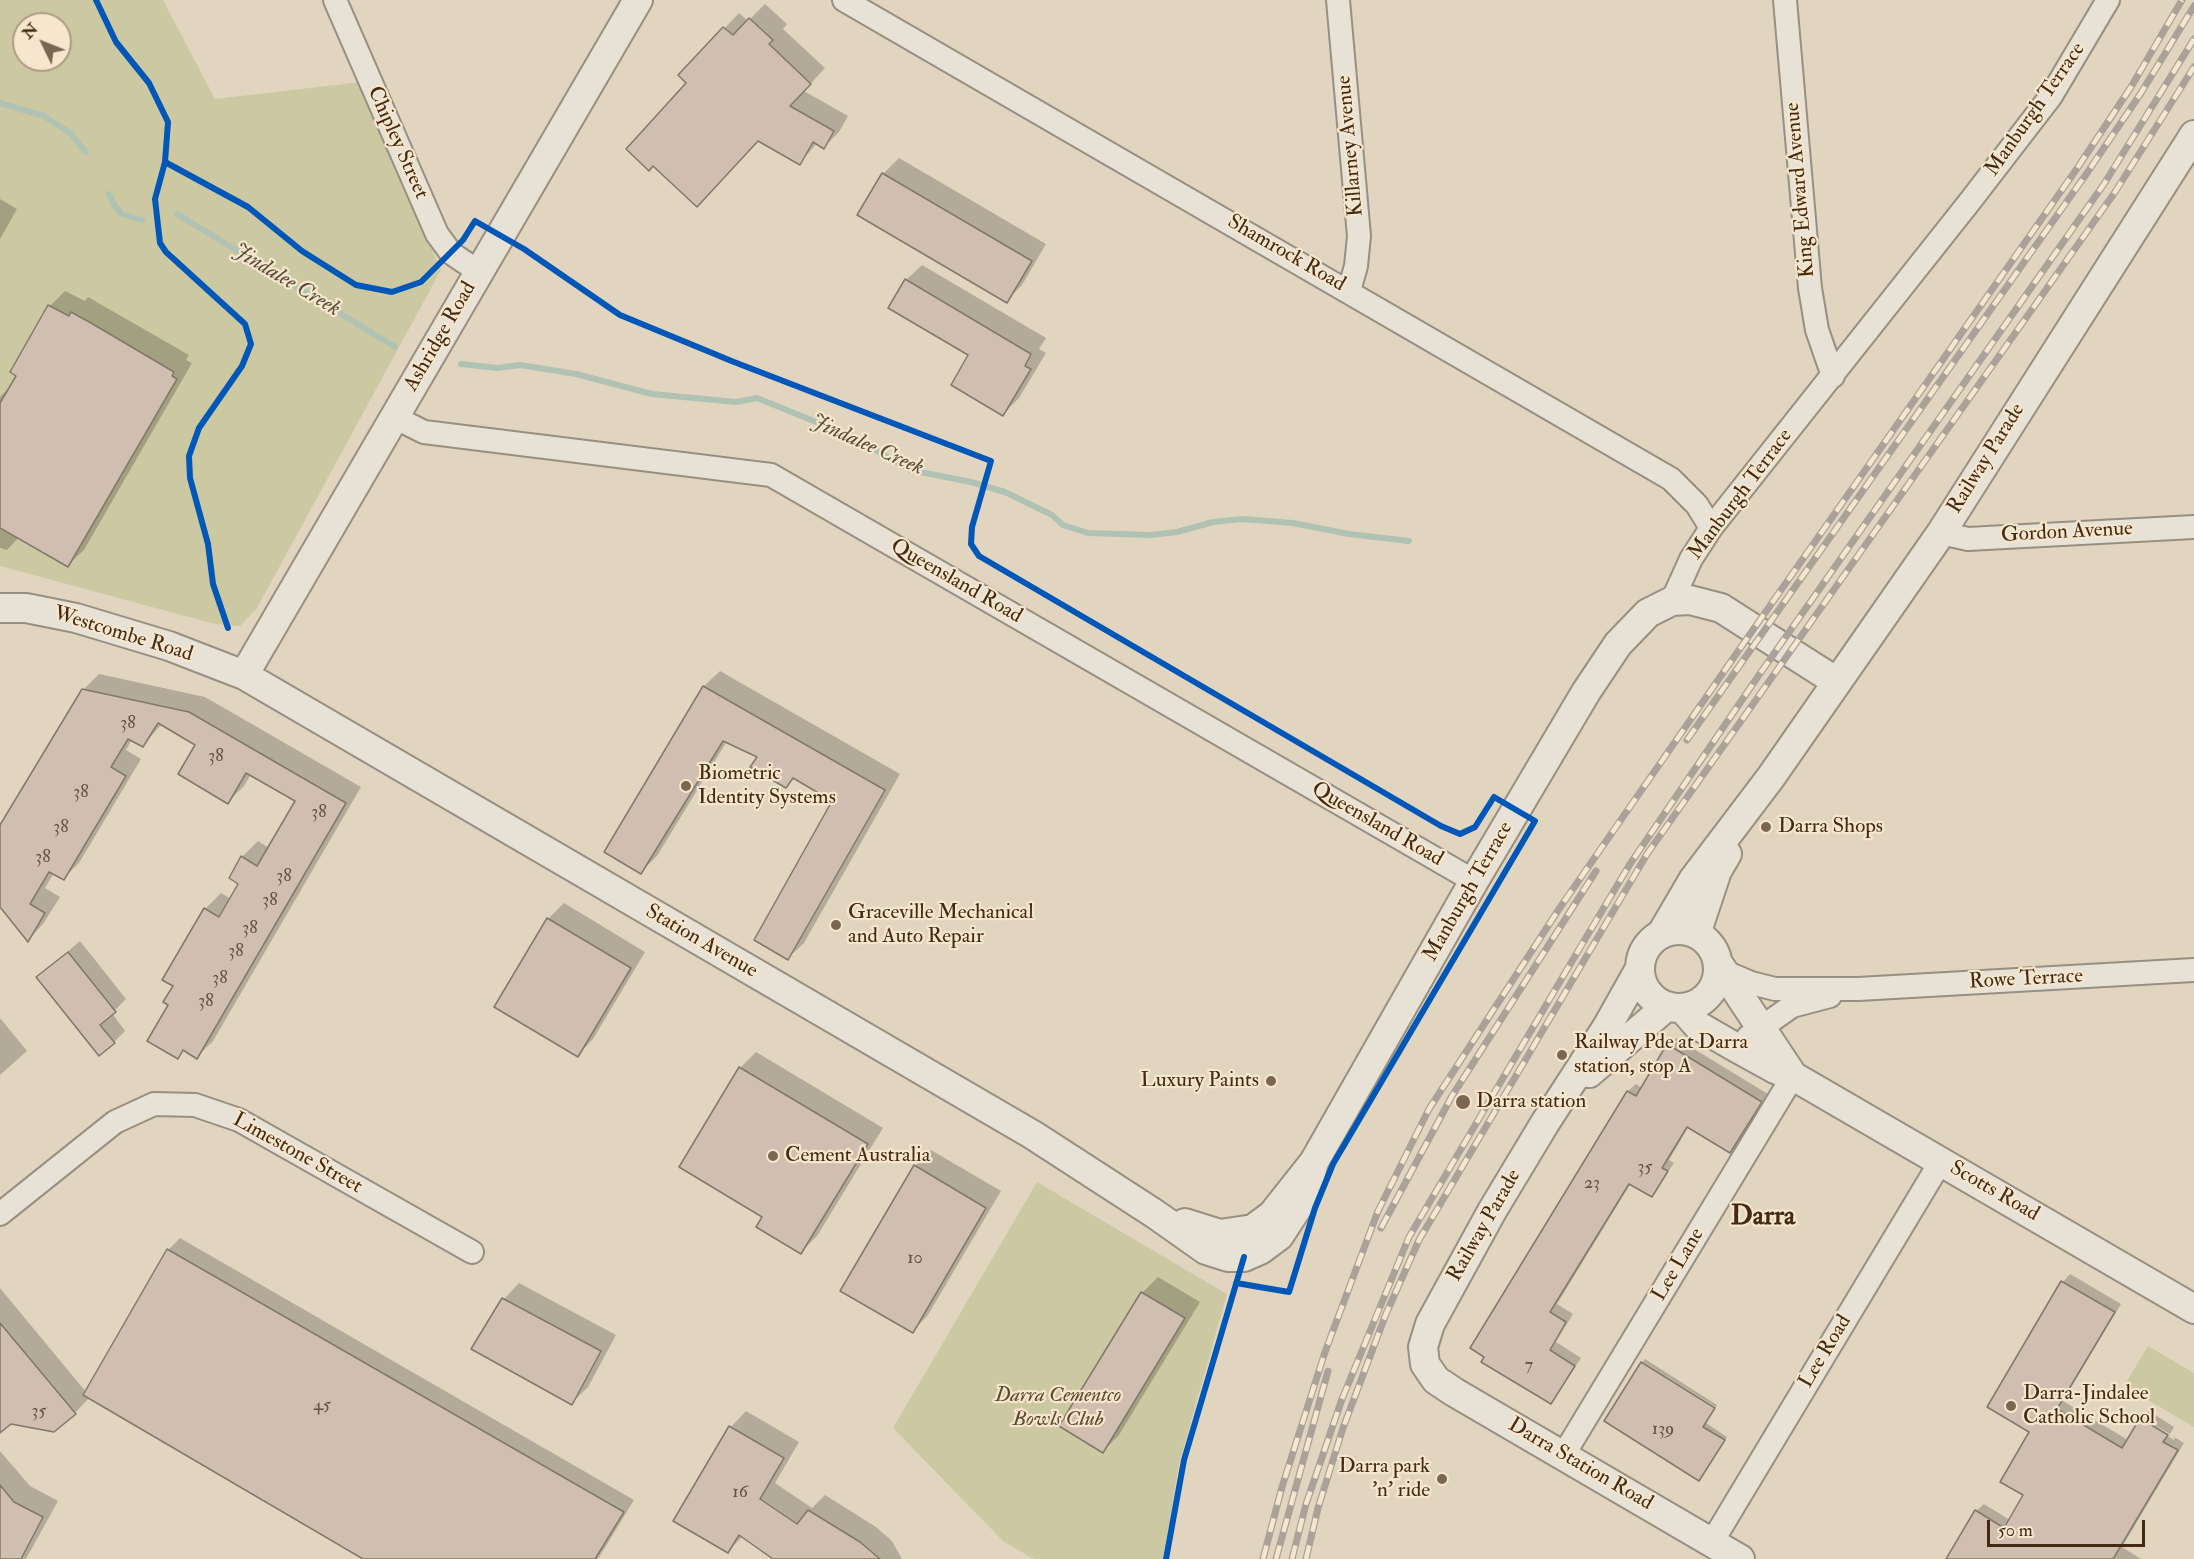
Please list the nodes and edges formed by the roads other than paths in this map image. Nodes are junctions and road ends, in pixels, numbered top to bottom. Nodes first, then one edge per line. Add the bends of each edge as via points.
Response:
1 (335, 0) edge
2 (638, 0) edge
3 (844, 0) edge
4 (1338, 0) edge
5 (1785, 0) edge
6 (2108, 0) edge
7 (2194, 135) edge
8 (479, 272) junction
9 (1348, 291) junction
10 (1833, 376) junction
11 (394, 417) junction
12 (2194, 527) edge
13 (1711, 528) junction
14 (1941, 533) junction
15 (1672, 601) junction
16 (0, 608) edge
17 (244, 675) junction
18 (1837, 682) junction
19 (1771, 777) junction
20 (1474, 881) junction
21 (1662, 933) junction
22 (1696, 934) junction
23 (1721, 967) junction
24 (1639, 970) junction
25 (2194, 970) edge
26 (1858, 989) junction
27 (1675, 1008) junction
28 (1761, 1027) junction
29 (1735, 1047) junction
30 (1793, 1076) junction
31 (1564, 1094) junction
32 (1941, 1161) junction
33 (0, 1214) edge
34 (1266, 1232) joint
35 (472, 1252) dead end
36 (2194, 1309) edge
37 (1425, 1364) joint
38 (1564, 1454) junction
39 (1712, 1542) junction
40 (1740, 1559) edge

1 - 8 street, Chipley Street via 437,234 451,253
2 - 8 street, Ashridge Road
3 - 9 street, Shamrock Road
4 - 9 street, Killarney Avenue via 1359,236
5 - 10 street, King Edward Avenue via 1810,288 1817,330
6 - 10 street, Manburgh Terrace via 2051,96
7 - 14 street, Railway Parade
8 - 11 street, Ashridge Road
9 - 13 street, Shamrock Road via 1671,479 1697,505
10 - 13 street, Manburgh Terrace
11 - 17 street, Ashridge Road
11 - 20 street, Queensland Road via 424,432 771,475
12 - 14 street, Gordon Avenue via 1968,539
13 - 15 street, Manburgh Terrace via 1691,559
14 - 18 street, Railway Parade
15 - 18 street via 1690,600 1721,608
15 - 20 street, Manburgh Terrace via 1648,612 1618,644
16 - 17 street, Westcombe Road via 26,608 76,618 169,646
17 - 34 street, Station Avenue via 1033,1136 1206,1250 1244,1257 1260,1250
18 - 19 street, Railway Parade
19 - 21 street, Railway Parade via 1693,880
19 - 22 street, Railway Parade via 1717,871
20 - 34 street, Manburgh Terrace via 1314,1162 1305,1196
21 - 22 street via 1674,930
21 - 24 street via 1645,948
22 - 23 street via 1707,941
23 - 26 street, Rowe Terrace via 1751,983 1775,989
23 - 27 street via 1710,993 1695,1005
23 - 28 street, Scotts Road
24 - 27 street via 1647,993
24 - 31 street, Railway Parade
25 - 26 street, Rowe Terrace
26 - 28 street, Rowe Terrace via 1792,1006
27 - 29 street, Scotts Road
27 - 31 street, Railway Parade
28 - 29 street, Rowe Terrace
28 - 30 street, Scotts Road
29 - 30 street, Scotts Road
30 - 32 street, Scotts Road
30 - 38 street, Lee Lane
31 - 37 street, Railway Parade via 1492,1211 1430,1324 1423,1347
32 - 36 street, Scotts Road
32 - 39 street, Lee Road
33 - 35 street, Limestone Street via 115,1122 154,1104 195,1105 239,1120
37 - 38 street, Darra Station Road via 1436,1380 1454,1392
38 - 39 street, Darra Station Road
39 - 40 street, Darra Station Road

